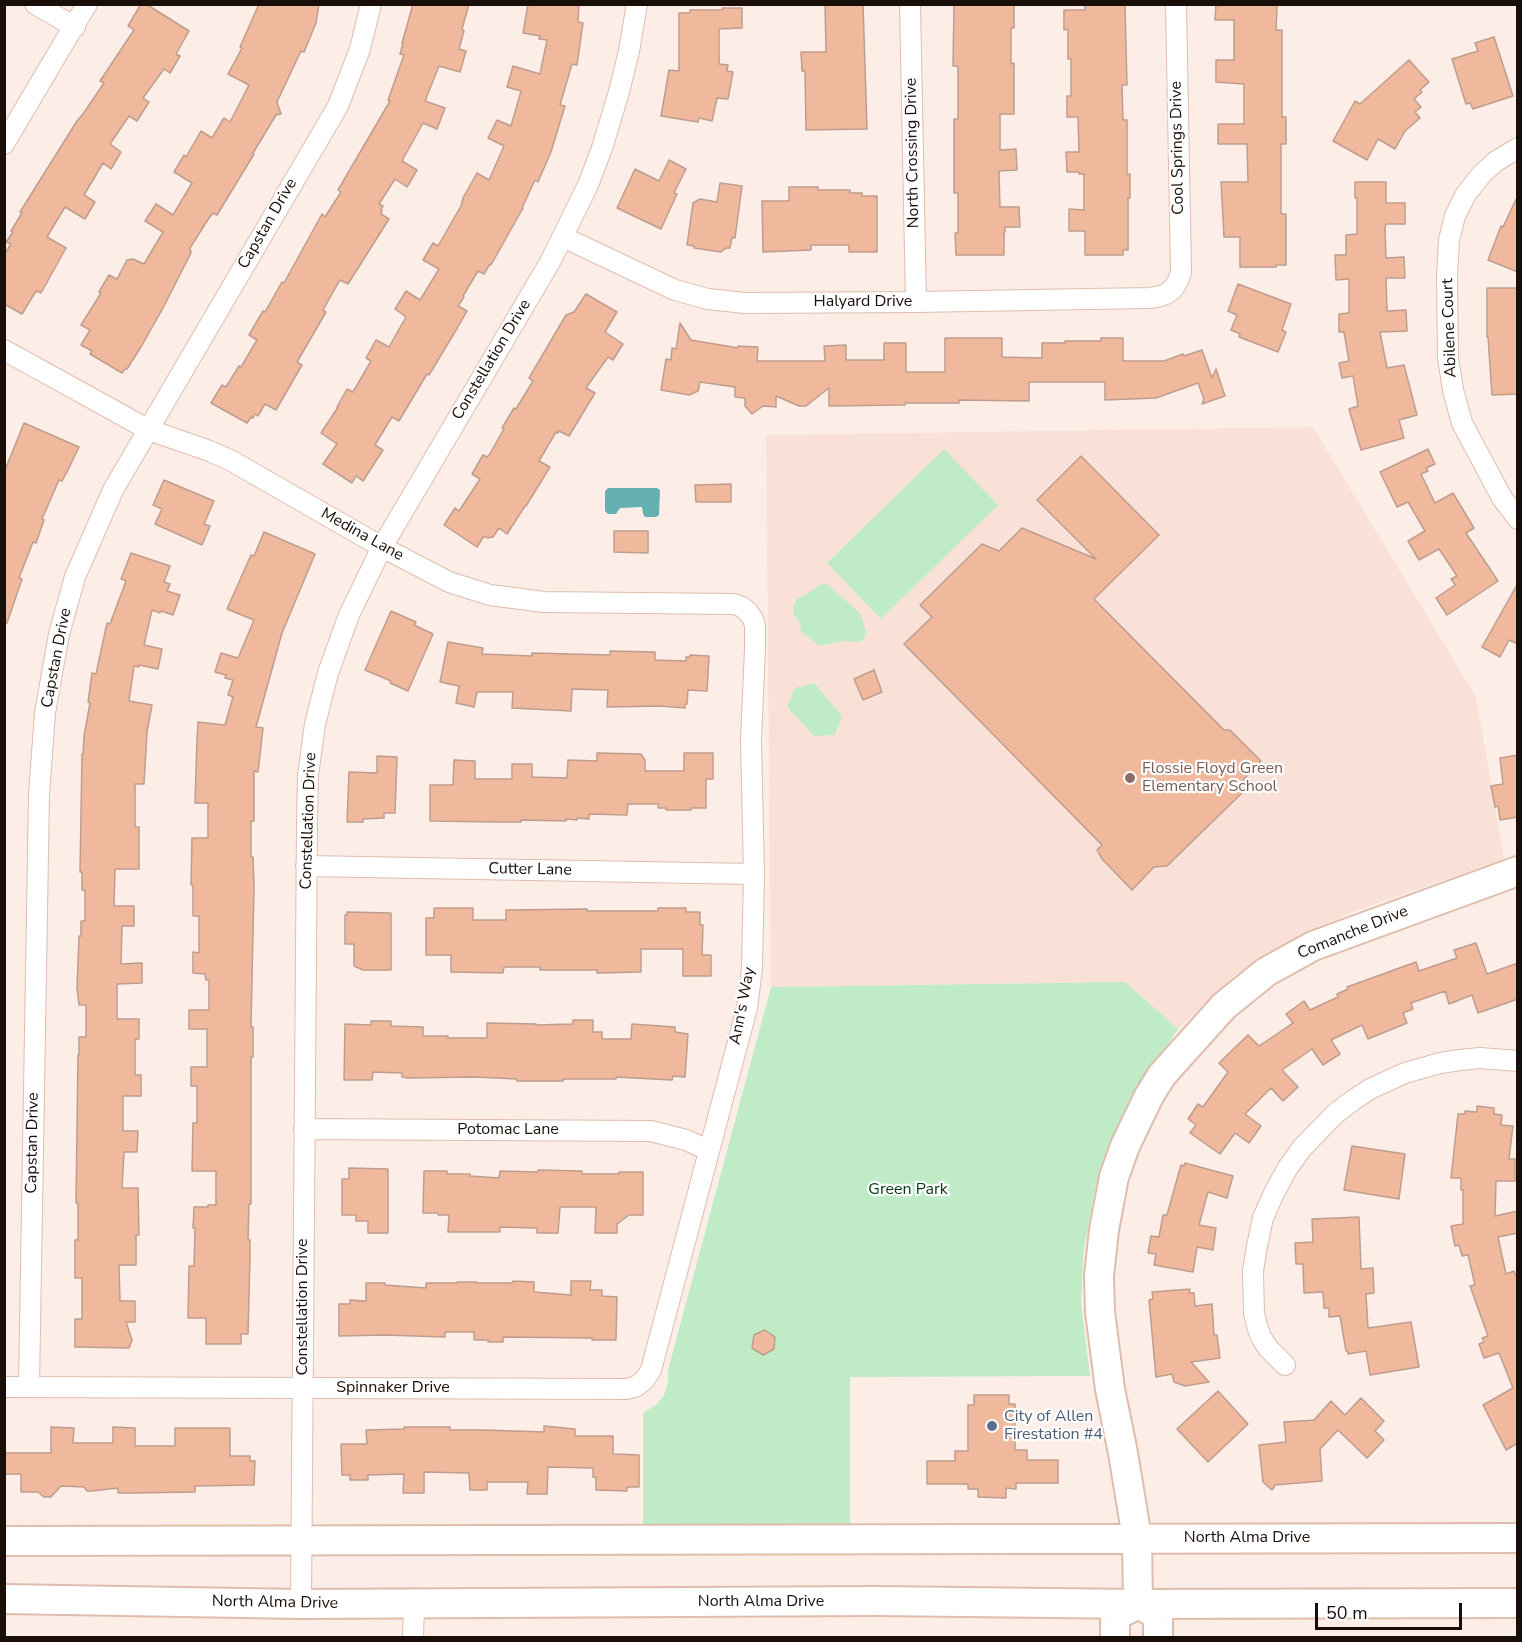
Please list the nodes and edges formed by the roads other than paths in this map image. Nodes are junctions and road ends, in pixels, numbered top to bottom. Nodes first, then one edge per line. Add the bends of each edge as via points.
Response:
1 (35, 4) edge
2 (87, 4) edge
3 (371, 4) edge
4 (637, 4) edge
5 (910, 4) edge
6 (1176, 4) edge
7 (75, 27) junction
8 (4, 144) edge
9 (1518, 148) edge
10 (563, 237) junction
11 (1173, 289) joint
12 (916, 302) junction
13 (4, 350) edge
14 (149, 430) junction
15 (1518, 519) edge
16 (381, 547) junction
17 (748, 612) joint
18 (306, 866) junction
19 (1518, 871) edge
20 (754, 874) junction
21 (1518, 1061) edge
22 (304, 1129) junction
23 (708, 1150) junction
24 (1285, 1365) dead end
25 (637, 1386) joint
26 (4, 1387) edge
27 (29, 1387) junction
28 (303, 1387) junction
29 (1137, 1538) junction
30 (1518, 1538) edge
31 (4, 1541) edge
32 (301, 1541) junction
33 (4, 1599) edge
34 (414, 1603) junction
35 (1518, 1603) edge
36 (301, 1604) junction
37 (1138, 1604) junction
38 (413, 1638) edge
39 (1115, 1638) edge
40 (1158, 1638) edge

1 - 7 street
2 - 7 street
3 - 14 street, Capstan Drive via 360,49 338,106
4 - 10 street, Constellation Drive via 608,130
5 - 12 street, North Crossing Drive
6 - 11 street, Cool Springs Drive via 1181,272
7 - 8 street
9 - 15 street, Abilene Court via 1495,162 1466,194 1449,240 1448,276 1448,358 1462,423 1502,498
10 - 12 street, Halyard Drive via 658,283 708,299 745,303
10 - 16 street, Constellation Drive
11 - 12 street, Halyard Drive via 1157,297
13 - 14 street, Medina Lane
14 - 16 street, Medina Lane via 230,460
14 - 27 street, Capstan Drive via 113,490 75,577 59,634 45,713 39,794
16 - 17 street, Medina Lane via 449,582 490,595 544,602 734,604
16 - 18 street, Constellation Drive via 349,615 315,724 308,775
17 - 20 street, Ann's Way via 755,626
18 - 20 street, Cutter Lane
18 - 22 street, Constellation Drive
19 - 29 main road, Comanche Drive via 1313,946 1266,972 1224,1006 1162,1075 1149,1096 1114,1177 1099,1276 1110,1389
20 - 23 street, Ann's Way via 747,1008
21 - 24 street via 1460,1060 1405,1073 1352,1101 1302,1148 1263,1218 1253,1271 1254,1313 1259,1332
22 - 23 street, Potomac Lane via 651,1131
22 - 28 street, Constellation Drive
23 - 25 street, Ann's Way via 651,1371
25 - 28 street, Spinnaker Drive
26 - 27 street, Spinnaker Drive
27 - 28 street, Spinnaker Drive
28 - 32 street, Constellation Drive
29 - 30 main road, North Alma Drive
29 - 32 main road, North Alma Drive
29 - 37 main road, Comanche Drive
31 - 32 main road, North Alma Drive
32 - 36 street, Constellation Drive
33 - 36 main road, North Alma Drive
34 - 36 main road, North Alma Drive
34 - 37 main road, North Alma Drive
34 - 38 street
35 - 37 main road, North Alma Drive
37 - 39 main road via 1115,1616
37 - 40 main road via 1158,1615

